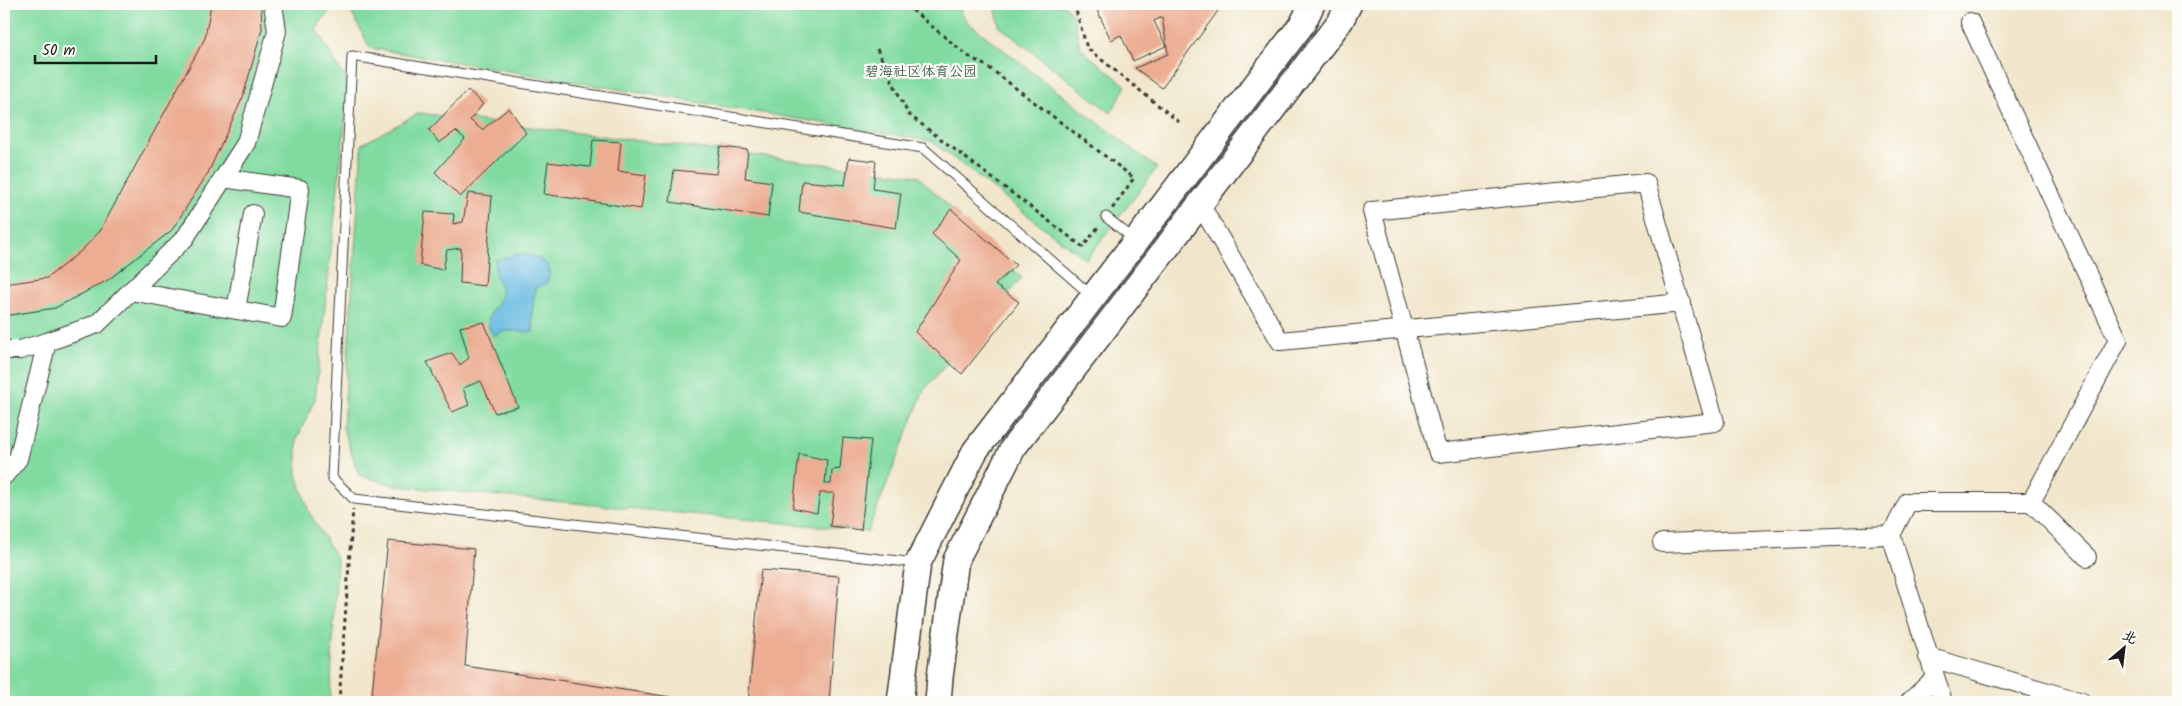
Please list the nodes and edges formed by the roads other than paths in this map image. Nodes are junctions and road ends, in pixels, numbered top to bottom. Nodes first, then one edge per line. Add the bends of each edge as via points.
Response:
1 (273, 4) edge
2 (1312, 4) edge
3 (1349, 4) edge
4 (1970, 22) dead end
5 (223, 178) junction
6 (1200, 204) junction
7 (253, 214) dead end
8 (1106, 217) road end
9 (1136, 241) junction
10 (130, 291) junction
11 (1093, 297) junction
12 (1682, 303) junction
13 (236, 310) junction
14 (1403, 329) junction
15 (47, 342) junction
16 (4, 350) edge
17 (4, 476) edge
18 (2030, 502) junction
19 (1891, 535) junction
20 (1662, 543) dead end
21 (2087, 557) dead end
22 (918, 563) junction
23 (1928, 657) junction
24 (1935, 678) junction
25 (901, 691) edge
26 (890, 702) edge
27 (938, 702) edge
28 (1910, 702) edge
29 (1943, 702) edge
30 (2082, 702) edge

1 - 5 street via 277,31 246,143
2 - 9 street via 1303,23
3 - 6 street via 1342,20
4 - 18 street via 2118,340
5 - 10 street via 185,238
5 - 13 street via 300,189 282,318
6 - 14 street via 1280,341
6 - 27 street via 1013,448 980,509 956,560
7 - 13 street
8 - 9 lane
9 - 11 street
10 - 13 street
10 - 15 street via 97,324
11 - 22 street via 975,451
11 - 22 lane via 923,148 352,56 332,478 354,498
12 - 14 street
12 - 14 street via 1646,183 1372,211
12 - 14 street via 1715,422 1438,453
15 - 16 street via 20,350
15 - 17 street via 18,459
18 - 19 street via 1908,502
18 - 21 street
19 - 20 street
19 - 23 street
22 - 25 street
23 - 24 street
23 - 30 street
24 - 28 street
24 - 29 street
25 - 26 street

